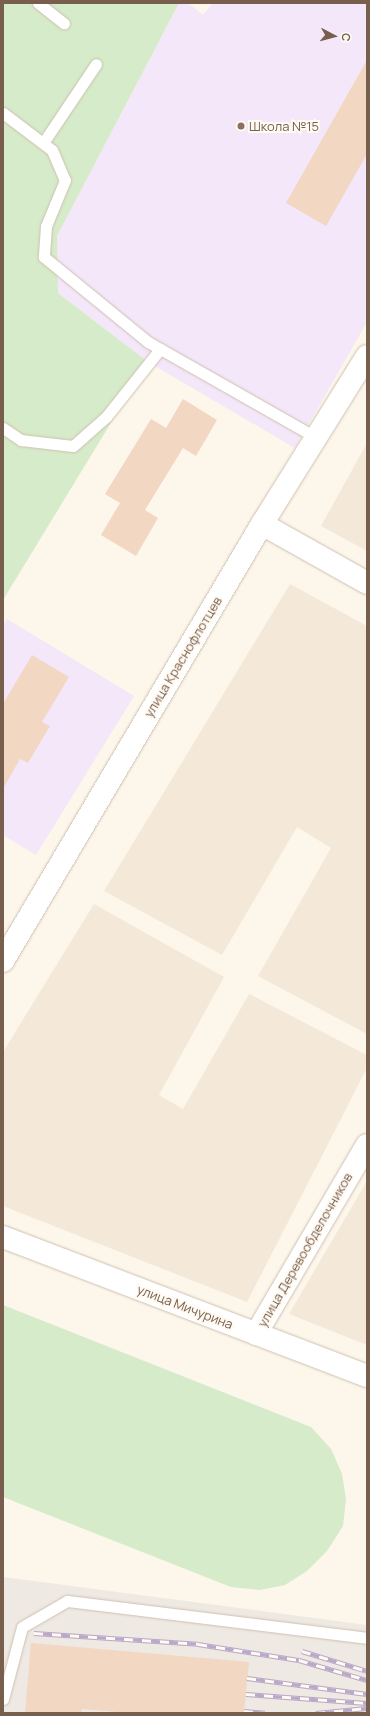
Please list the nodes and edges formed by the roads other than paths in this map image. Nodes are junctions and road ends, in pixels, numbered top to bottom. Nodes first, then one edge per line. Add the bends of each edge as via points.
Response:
1 (38, 3) edge
2 (64, 23) dead end
3 (96, 64) dead end
4 (3, 113) edge
5 (43, 143) junction
6 (160, 349) junction
7 (367, 356) edge
8 (3, 428) edge
9 (317, 438) junction
10 (262, 524) junction
11 (367, 583) edge
12 (3, 961) edge
13 (367, 1145) edge
14 (3, 1237) edge
15 (256, 1334) junction
16 (367, 1376) edge
17 (367, 1638) edge
18 (3, 1699) edge

1 - 2 lane
3 - 5 lane
4 - 5 lane
5 - 6 lane via 52,150 65,180 46,226 44,257
6 - 8 lane via 106,417 74,446 21,440
6 - 9 lane
7 - 9 street, улица Краснофлотцев
9 - 10 street, улица Краснофлотцев
10 - 11 street
10 - 12 street, улица Краснофлотцев
13 - 15 street, улица Деревообделочников
14 - 15 street, улица Мичурина
15 - 16 street, улица Мичурина
17 - 18 lane via 67,1601 22,1627

